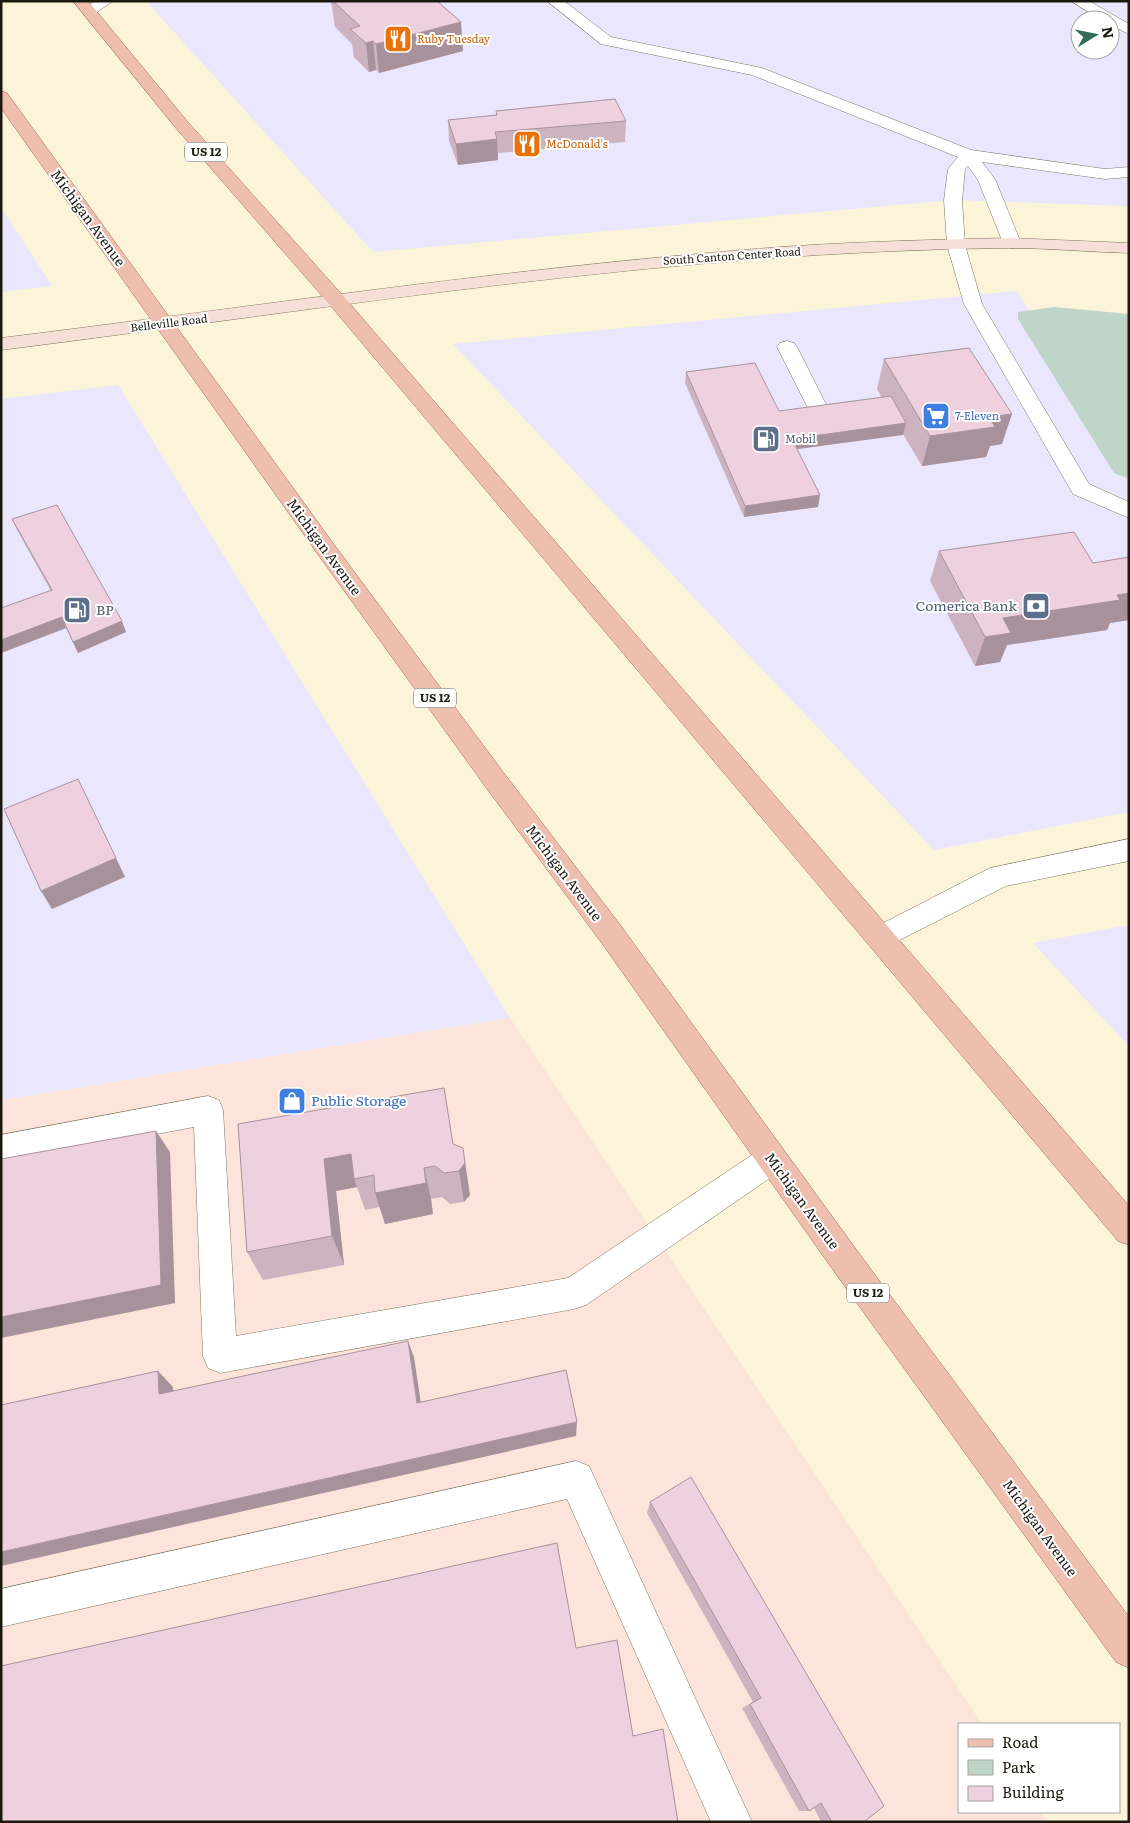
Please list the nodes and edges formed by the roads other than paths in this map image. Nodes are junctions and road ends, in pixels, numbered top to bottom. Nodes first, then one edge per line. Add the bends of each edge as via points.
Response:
1 (106, 1) edge
2 (554, 1) edge
3 (1078, 1) edge
4 (85, 6) edge
5 (1129, 30) edge
6 (1, 96) edge
7 (968, 156) junction
8 (1129, 172) edge
9 (1012, 243) junction
10 (956, 245) junction
11 (1129, 248) edge
12 (337, 301) junction
13 (164, 324) junction
14 (1, 344) edge
15 (787, 347) dead end
16 (822, 416) edge
17 (1129, 510) edge
18 (1129, 850) edge
19 (880, 938) junction
20 (1, 1149) edge
21 (772, 1159) junction
22 (1129, 1230) edge
23 (1, 1608) edge
24 (1129, 1649) edge
25 (732, 1822) edge

1 - 4 street
2 - 7 street via 606,41 756,71
3 - 5 street
4 - 12 main road, US 12 via 181,124
6 - 13 main road, Michigan Avenue / US 12
7 - 8 street via 1104,174
7 - 9 street via 986,179
7 - 10 street via 957,169 953,200
9 - 10 main road, South Canton Center Road
9 - 11 main road, South Canton Center Road
10 - 12 main road, South Canton Center Road via 845,248 665,261
10 - 17 street via 973,304 1081,489
12 - 13 main road, Belleville Road
12 - 19 main road, US 12
13 - 14 main road, Belleville Road
13 - 21 main road, Michigan Avenue / US 12
15 - 16 street
18 - 19 street via 1000,876
19 - 22 main road, US 12
20 - 21 street via 208,1110 220,1356 574,1293
21 - 24 main road, Michigan Avenue / US 12
23 - 25 street via 576,1479

